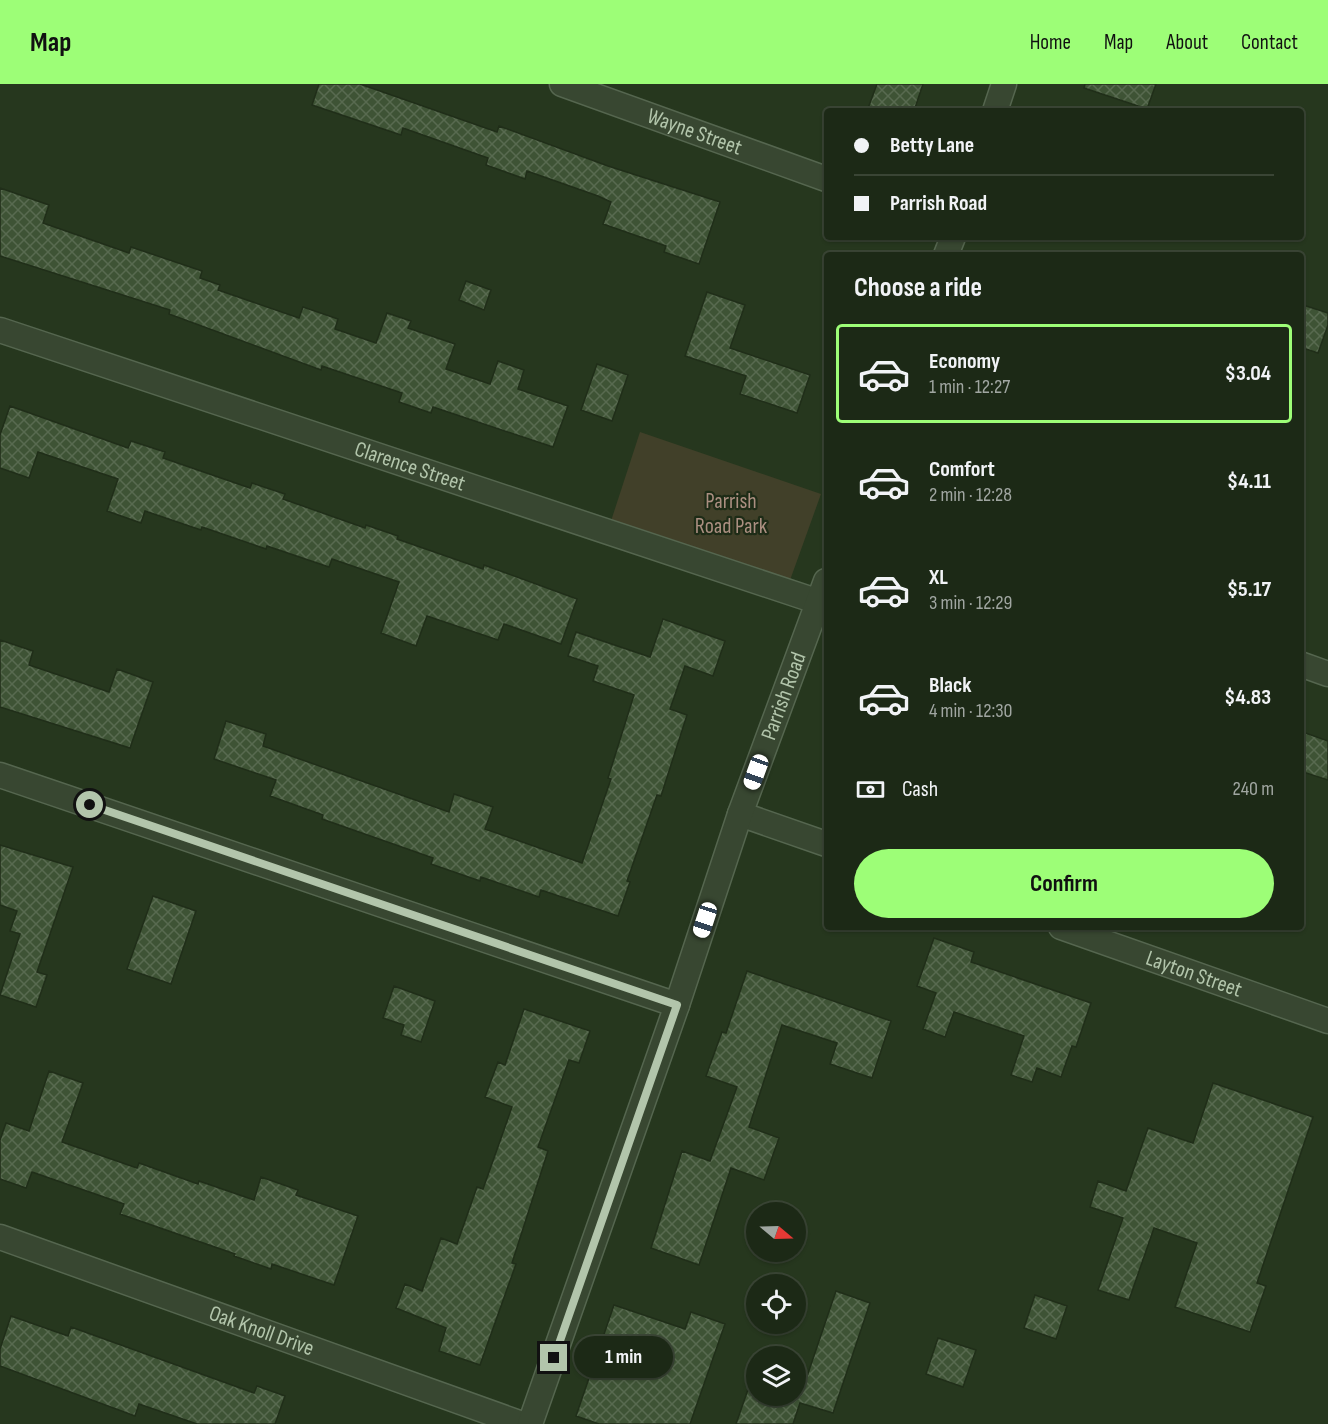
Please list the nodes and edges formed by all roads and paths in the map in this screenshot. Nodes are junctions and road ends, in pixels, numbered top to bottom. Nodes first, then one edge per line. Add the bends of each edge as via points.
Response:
1 (562, 84) edge
2 (1004, 84) edge
3 (996, 108) edge
4 (824, 178) edge
5 (0, 330) edge
6 (823, 592) edge
7 (1304, 665) edge
8 (1328, 674) edge
9 (0, 775) edge
10 (740, 814) junction
11 (824, 843) edge
12 (1070, 930) edge
13 (677, 1005) junction
14 (1328, 1021) edge
15 (0, 1237) edge
16 (522, 1424) edge
17 (530, 1424) edge

1 - 4 street, Wayne Street
2 - 3 street
5 - 6 street, Clarence Street
6 - 10 street, Parrish Road
7 - 8 street
9 - 13 street
10 - 11 street
10 - 13 street, Parrish Road
12 - 14 street, Layton Street
13 - 17 street, Parrish Road
15 - 16 street, Oak Knoll Drive

